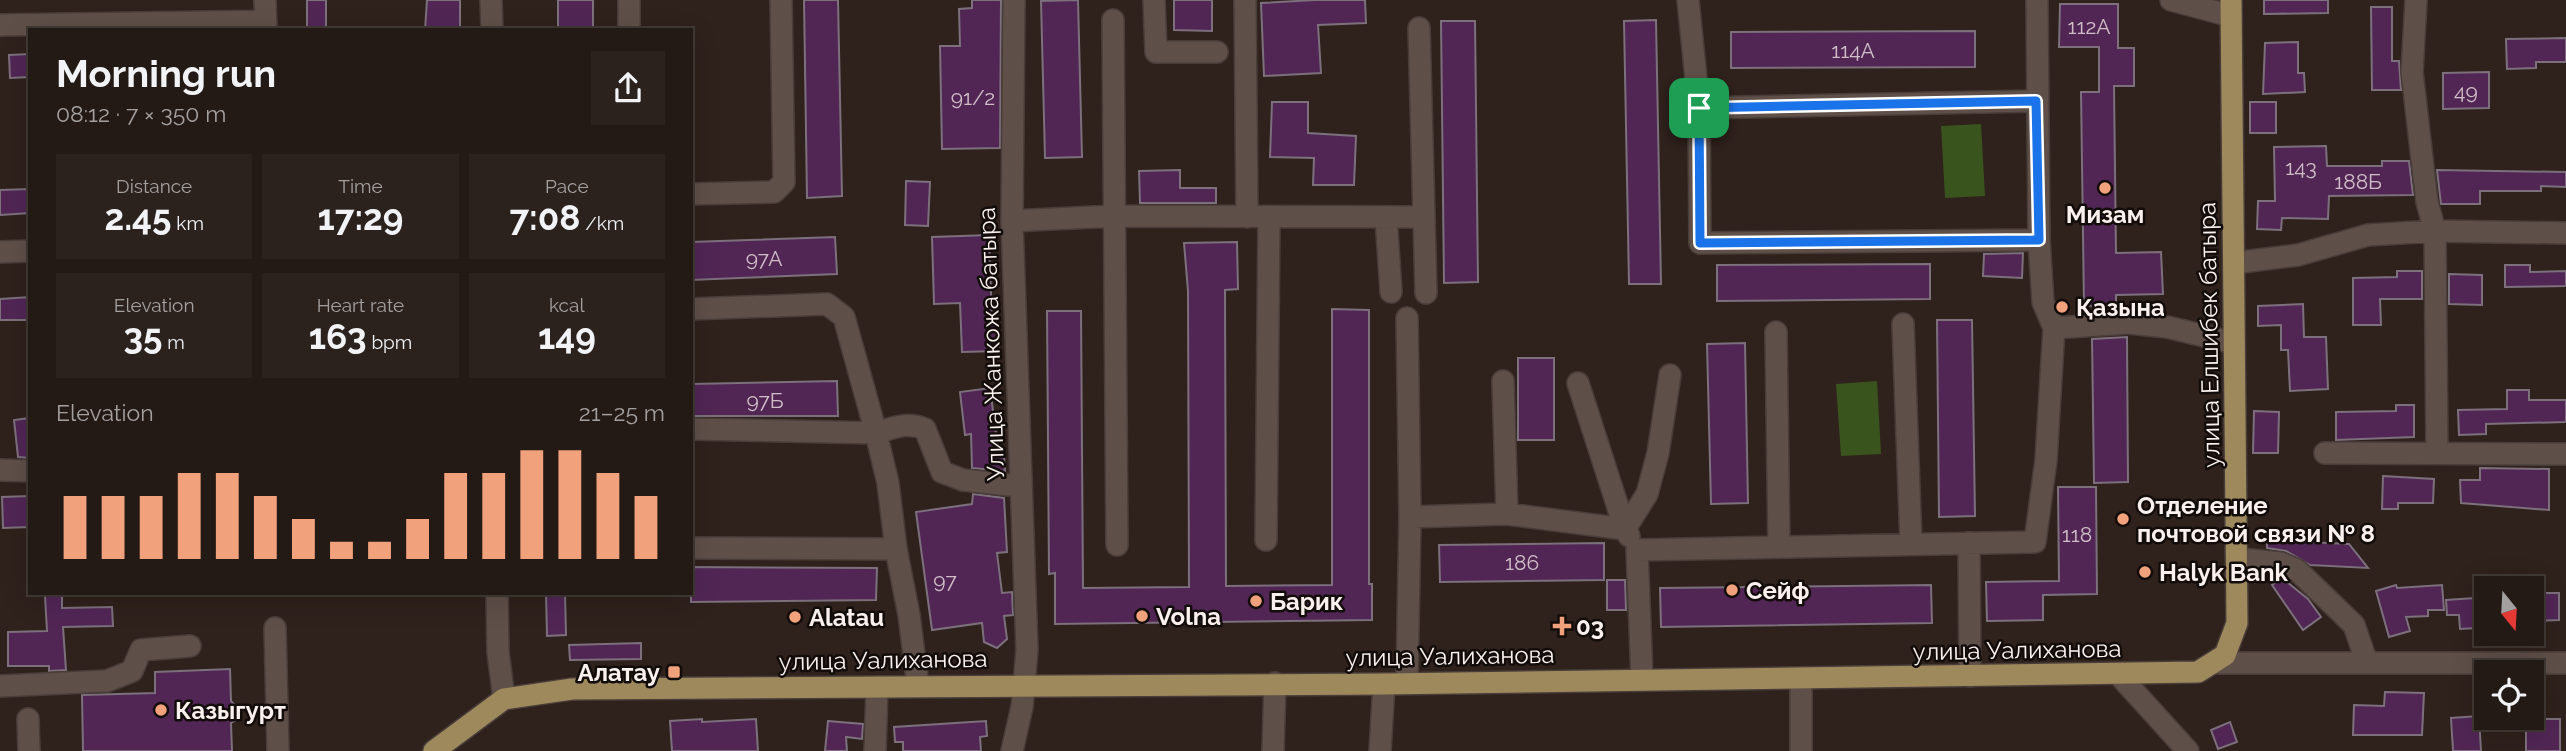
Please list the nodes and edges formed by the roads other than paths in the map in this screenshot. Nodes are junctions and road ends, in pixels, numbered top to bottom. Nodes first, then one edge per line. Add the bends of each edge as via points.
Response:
1 (491, 0) edge
2 (629, 0) edge
3 (781, 0) edge
4 (1014, 0) edge
5 (1154, 0) edge
6 (1245, 0) edge
7 (1688, 0) edge
8 (2036, 0) edge
9 (2171, 0) edge
10 (2416, 0) edge
11 (2231, 8) edge
12 (265, 17) edge
13 (1113, 20) dead end
14 (0, 25) edge
15 (492, 28) edge
16 (629, 28) edge
17 (1419, 28) dead end
18 (1217, 52) dead end
19 (2036, 101) junction
20 (1699, 108) junction
21 (693, 194) edge
22 (1114, 216) junction
23 (1247, 217) junction
24 (1269, 217) junction
25 (1386, 217) junction
26 (1424, 218) junction
27 (1012, 221) junction
28 (2435, 230) junction
29 (2566, 233) edge
30 (2039, 240) junction
31 (28, 251) edge
32 (0, 252) edge
33 (2234, 264) junction
34 (1391, 292) dead end
35 (1426, 293) dead end
36 (693, 309) edge
37 (1407, 318) dead end
38 (1903, 324) dead end
39 (2054, 328) junction
40 (1776, 332) dead end
41 (2235, 343) junction
42 (1670, 375) dead end
43 (1503, 381) dead end
44 (1578, 383) dead end
45 (693, 429) edge
46 (876, 433) junction
47 (2437, 452) junction
48 (2325, 453) dead end
49 (2566, 454) edge
50 (0, 470) edge
51 (28, 471) edge
52 (1009, 485) dead end
53 (1507, 514) junction
54 (1410, 517) junction
55 (1625, 529) junction
56 (1265, 540) dead end
57 (1969, 543) junction
58 (1912, 544) junction
59 (1118, 545) dead end
60 (1779, 547) junction
61 (693, 548) edge
62 (895, 549) junction
63 (1637, 550) junction
64 (2239, 559) junction
65 (497, 595) edge
66 (275, 628) dead end
67 (190, 646) dead end
68 (2216, 663) junction
69 (2367, 663) junction
70 (2566, 663) edge
71 (2119, 675) junction
72 (1970, 676) junction
73 (1801, 678) junction
74 (1642, 680) junction
75 (1407, 682) junction
76 (1275, 683) junction
77 (1384, 684) junction
78 (1022, 685) junction
79 (0, 686) edge
80 (877, 687) junction
81 (918, 687) junction
82 (504, 699) junction
83 (28, 719) dead end
84 (29, 751) edge
85 (278, 751) edge
86 (434, 751) edge
87 (875, 751) edge
88 (1012, 751) edge
89 (1273, 751) edge
90 (1380, 751) edge
91 (1801, 751) edge
92 (2188, 751) edge

1 - 15 street
2 - 16 street
3 - 21 street via 784,182 774,192
4 - 27 street, Улица Жанкожа батыра
5 - 18 street via 1156,52
6 - 23 street
7 - 20 street
8 - 19 street
9 - 11 street
10 - 28 street via 2412,72 2427,202
11 - 33 main road, улица Елшибек батыра
12 - 14 street
13 - 22 street
17 - 26 street
19 - 20 street
19 - 30 street
20 - 30 street via 1700,243
22 - 23 street
22 - 27 street
22 - 59 street
23 - 24 street
24 - 25 street
24 - 56 street
25 - 26 street
25 - 34 street
26 - 35 street
27 - 78 street, Улица Жанкожа батыра via 1027,650
28 - 29 street
28 - 33 street via 2368,235 2298,255
28 - 47 street
30 - 39 street via 2043,302
31 - 32 street
33 - 41 main road, улица Елшибек батыра
36 - 46 street via 827,304 844,317
37 - 54 street
38 - 58 street
39 - 41 street via 2129,323
39 - 57 street via 2046,460 2035,542
40 - 60 street
41 - 64 main road, улица Елшибек батыра
42 - 55 street via 1647,494
43 - 53 street
44 - 55 street
45 - 46 street
46 - 52 street via 917,425 925,429 942,472 963,480
46 - 62 street via 888,483
47 - 48 street
47 - 49 street
50 - 51 street
53 - 54 street
53 - 55 street
54 - 75 street
55 - 63 street
57 - 58 street
57 - 72 street
58 - 60 street
60 - 63 street
61 - 62 street
62 - 81 street
63 - 74 street
64 - 68 main road, улица Елшибек батыра via 2237,623 2225,655
64 - 69 street via 2281,563 2297,570 2354,625
65 - 82 street
66 - 85 street
67 - 79 street via 141,650 132,671 107,681
68 - 69 street, улица Уалиханова
68 - 71 main road, улица Уалиханова via 2198,672
69 - 70 street, улица Уалиханова
71 - 72 main road, улица Уалиханова
71 - 92 street
72 - 73 main road, улица Уалиханова
73 - 74 main road, улица Уалиханова
73 - 91 street
74 - 75 main road, улица Уалиханова
75 - 77 main road, улица Уалиханова
76 - 77 main road, улица Уалиханова
76 - 78 main road, улица Уалиханова
76 - 89 street
77 - 90 street
78 - 81 main road, улица Уалиханова
78 - 88 street, Улица Жанкожа батыра
80 - 81 main road, улица Уалиханова
80 - 82 main road, улица Уалиханова via 572,689
80 - 87 street
82 - 86 main road, улица Уалиханова
83 - 84 street

